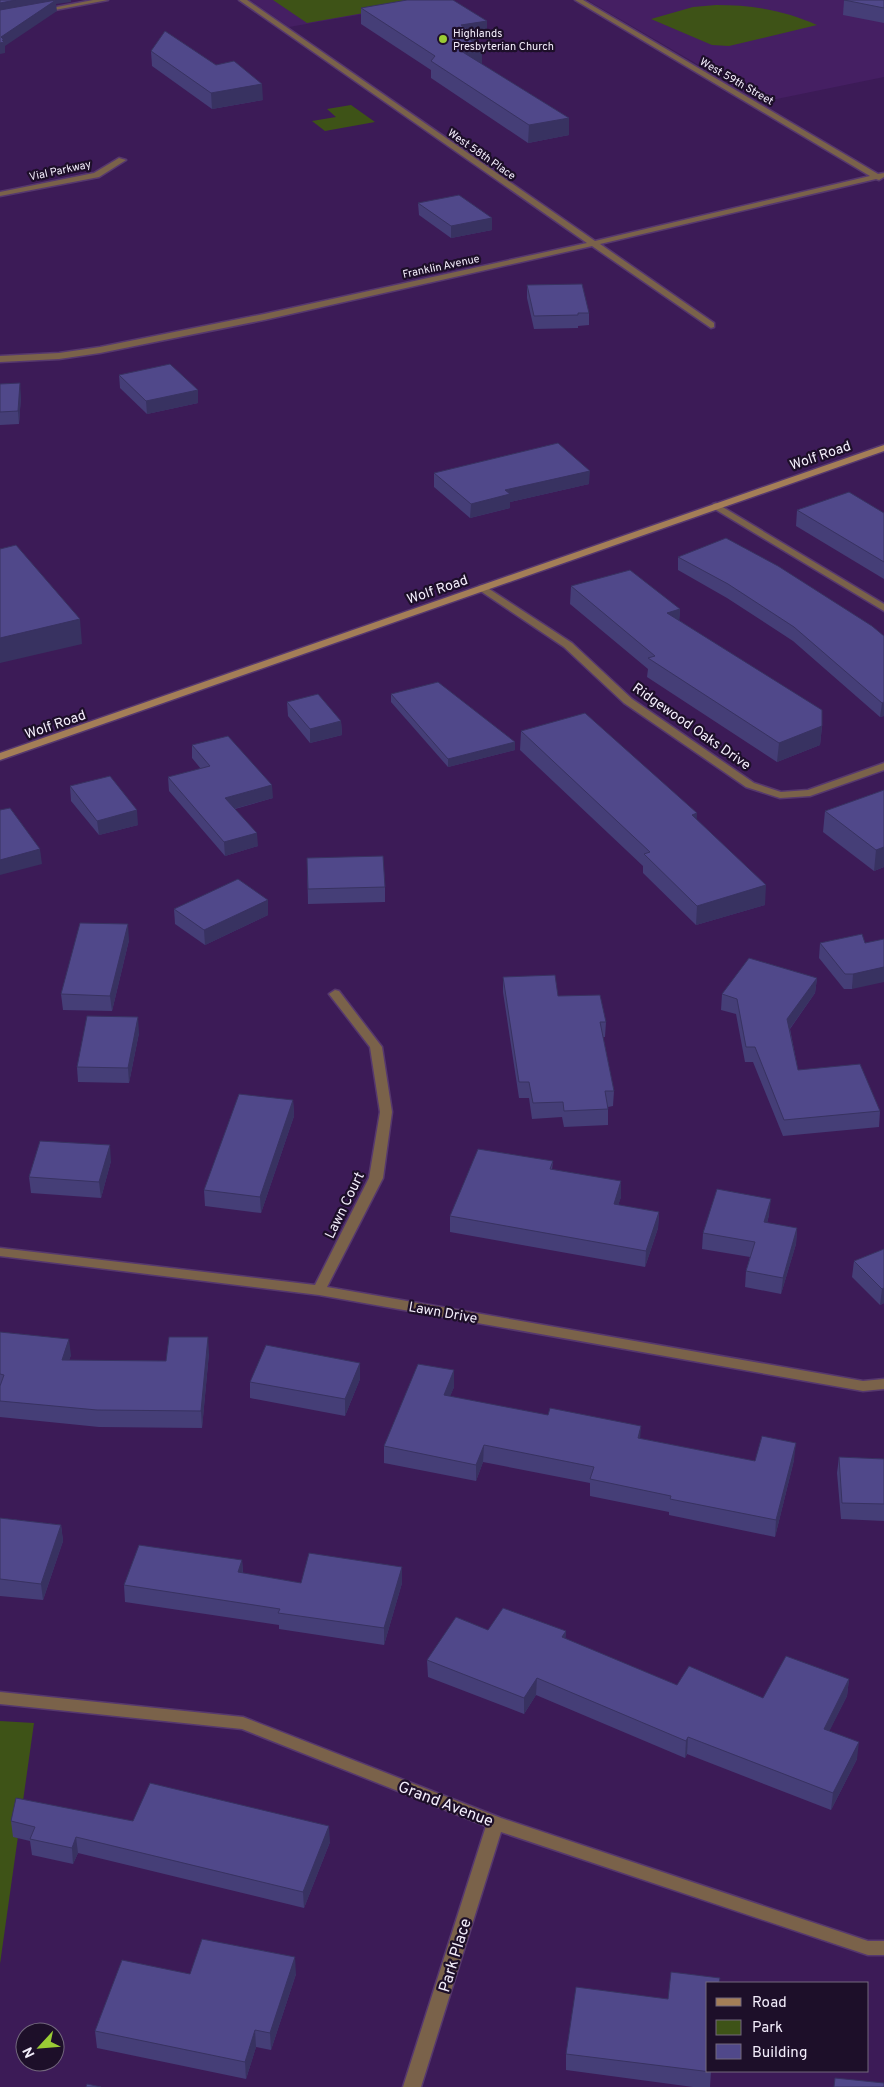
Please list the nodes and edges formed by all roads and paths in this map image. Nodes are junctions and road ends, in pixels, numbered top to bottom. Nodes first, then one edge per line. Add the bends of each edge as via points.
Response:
1 (105, 0) edge
2 (242, 0) edge
3 (578, 0) edge
4 (28, 13) edge
5 (122, 160) dead end
6 (882, 177) edge
7 (0, 194) edge
8 (592, 244) junction
9 (711, 325) dead end
10 (0, 360) edge
11 (884, 448) edge
12 (716, 506) junction
13 (483, 588) junction
14 (884, 608) edge
15 (0, 757) edge
16 (884, 766) edge
17 (335, 994) dead end
18 (0, 1252) edge
19 (319, 1290) junction
20 (884, 1384) edge
21 (0, 1698) edge
22 (495, 1822) junction
23 (884, 1948) edge
24 (412, 2087) edge

1 - 4 street
2 - 8 street, West 58th Place
3 - 6 street, West 59th Street
5 - 7 street, Vial Parkway via 96,175
6 - 8 street, Franklin Avenue
8 - 9 street, West 58th Place
8 - 10 street, Franklin Avenue via 131,344 59,356
11 - 12 main road, Wolf Road
12 - 13 main road, Wolf Road
12 - 14 street
13 - 15 main road, Wolf Road
13 - 16 street, Ridgewood Oaks Drive via 568,645 628,701 750,785 780,795 810,792
17 - 19 street, Lawn Court via 376,1047 386,1112 376,1178
18 - 19 street, Lawn Drive
19 - 20 street, Lawn Drive via 863,1386
21 - 22 street, Grand Avenue via 243,1723
22 - 23 street, Grand Avenue via 868,1948
22 - 24 street, Park Place

